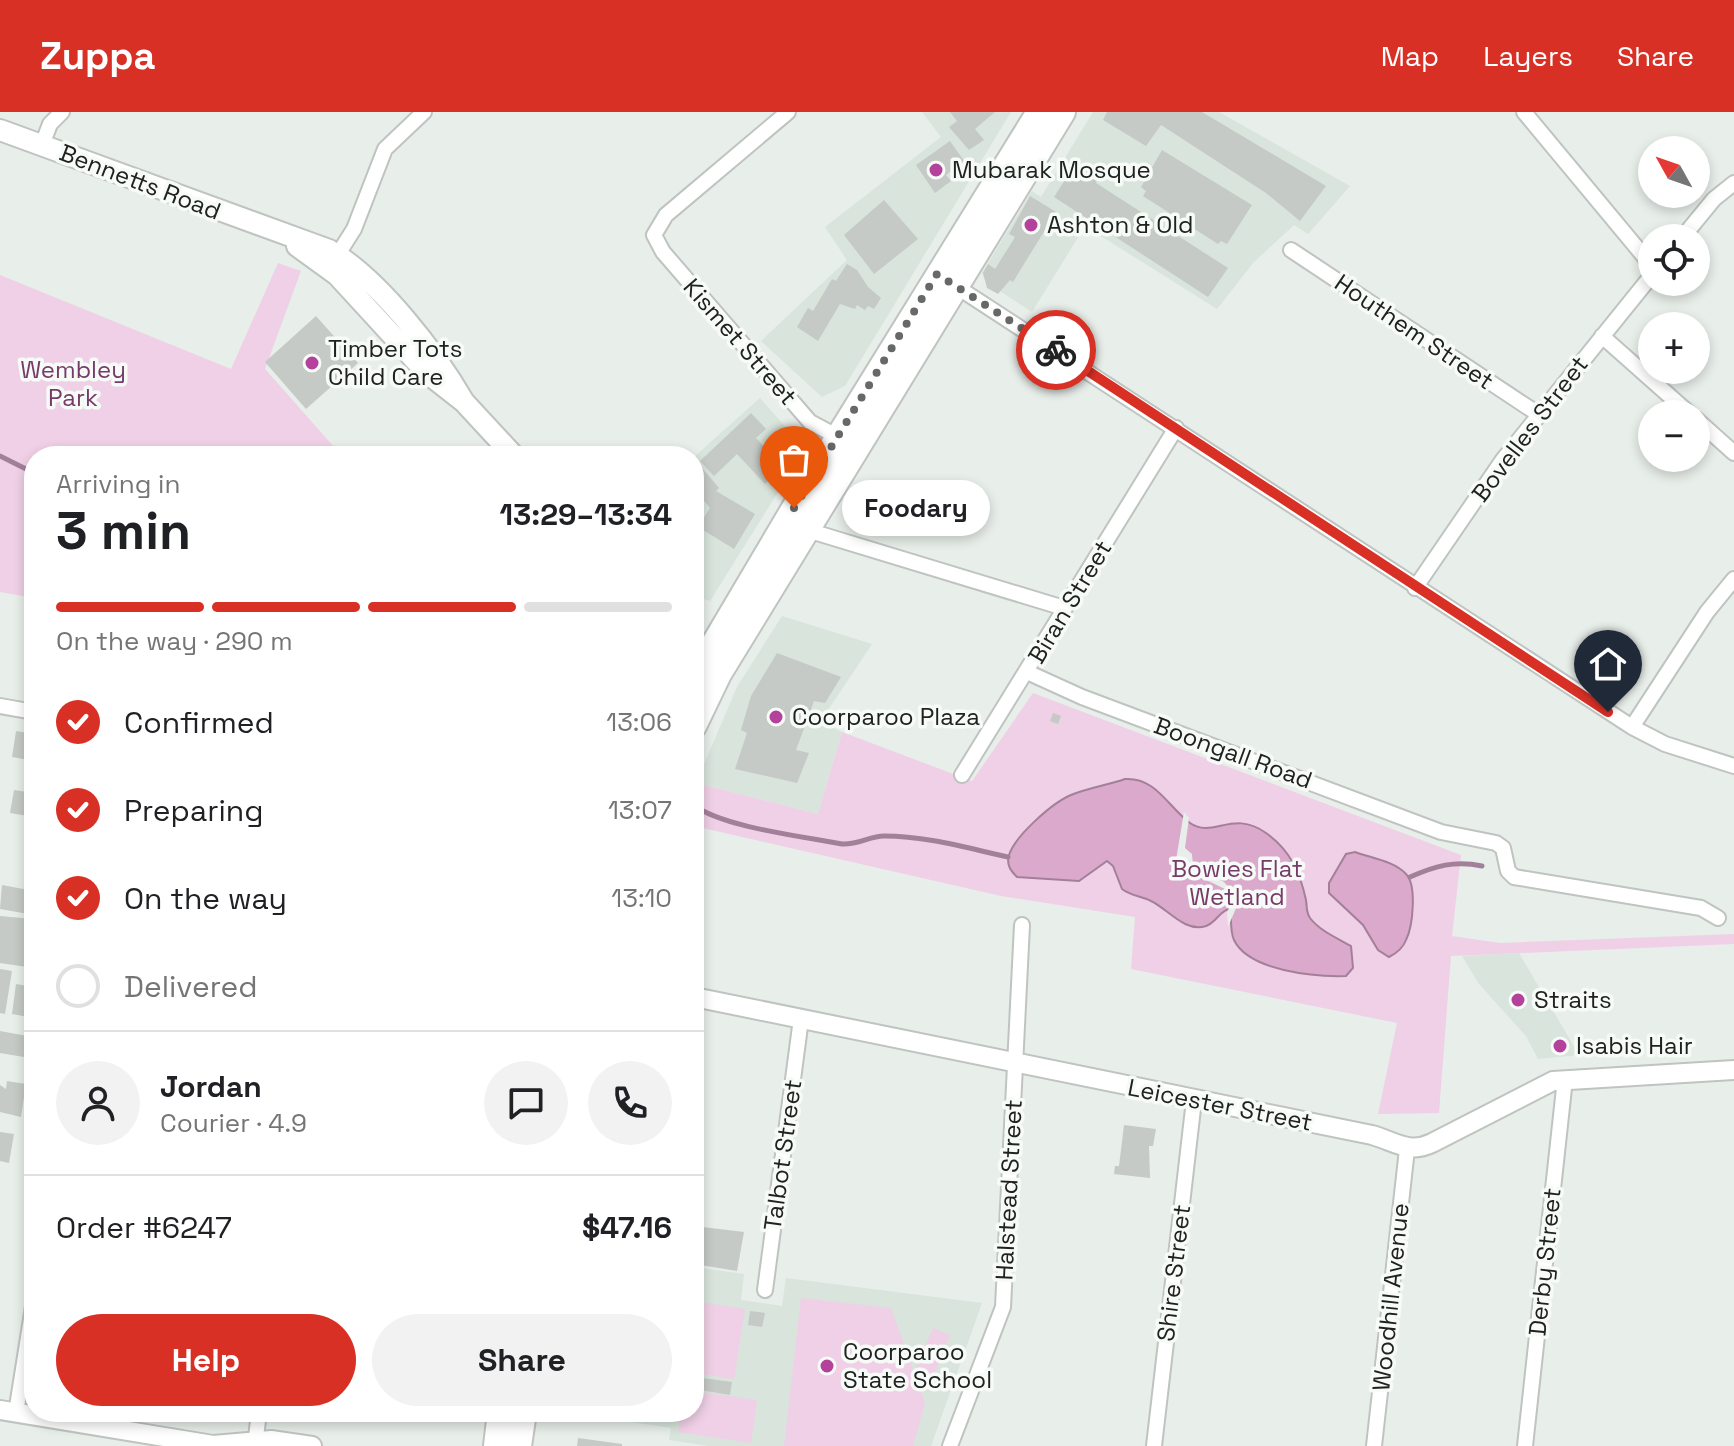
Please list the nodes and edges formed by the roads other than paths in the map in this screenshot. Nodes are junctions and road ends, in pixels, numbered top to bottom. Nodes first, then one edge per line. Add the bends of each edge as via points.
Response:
1 (62, 112) edge
2 (424, 112) edge
3 (788, 112) edge
4 (1039, 112) edge
5 (1063, 112) edge
6 (1524, 112) edge
7 (0, 130) edge
8 (42, 145) junction
9 (1734, 183) edge
10 (1693, 224) edge
11 (1638, 249) edge
12 (1291, 250) dead end
13 (333, 262) junction
14 (947, 280) junction
15 (1638, 292) edge
16 (1602, 336) junction
17 (1674, 400) edge
18 (1538, 414) junction
19 (1176, 428) junction
20 (1710, 432) edge
21 (838, 437) junction
22 (505, 446) edge
23 (1734, 453) edge
24 (807, 530) junction
25 (1734, 579) edge
26 (1415, 588) junction
27 (1064, 608) junction
28 (704, 664) edge
29 (704, 664) edge
30 (1027, 672) junction
31 (0, 706) edge
32 (24, 710) edge
33 (1632, 727) junction
34 (1734, 766) edge
35 (962, 775) dead end
36 (1718, 918) dead end
37 (1022, 925) dead end
38 (704, 999) edge
39 (801, 1019) junction
40 (1015, 1063) junction
41 (1734, 1070) edge
42 (1565, 1079) junction
43 (1194, 1100) junction
44 (1407, 1149) junction
45 (765, 1290) dead end
46 (24, 1343) edge
47 (8, 1411) edge
48 (74, 1422) edge
49 (258, 1422) edge
50 (499, 1422) edge
51 (523, 1422) edge
52 (256, 1444) edge
53 (312, 1446) edge
54 (496, 1446) edge
55 (519, 1446) edge
56 (950, 1446) edge
57 (1154, 1446) edge
58 (1374, 1446) edge
59 (1525, 1446) edge

1 - 8 street via 50,124
2 - 13 street via 385,149 354,229
3 - 21 street, Kismet Street via 666,215 654,235 810,422
4 - 14 highway
5 - 14 highway
6 - 11 street
7 - 8 main road, Bennetts Road
8 - 13 main road, Bennetts Road via 280,234
9 - 10 street
12 - 18 street, Houthem Street
13 - 22 main road, Bennetts Road via 427,373 464,402
14 - 19 street
14 - 21 highway
14 - 24 highway
15 - 16 street, Bovelles Street
16 - 17 street
16 - 18 street, Bovelles Street
18 - 26 street, Bovelles Street
19 - 26 street
19 - 27 street, Biran Street
20 - 23 street
21 - 28 highway
24 - 27 street
24 - 29 highway
25 - 33 street
26 - 33 street
27 - 30 street, Biran Street
30 - 35 street, Biran Street
30 - 36 street, Boongall Road via 1441,832 1496,843 1514,877 1701,908
31 - 32 street
33 - 34 street via 1665,744
37 - 40 street, Halstead Street
38 - 39 street, Leicester Street
39 - 40 street, Leicester Street
39 - 45 street, Talbot Street
40 - 43 street, Leicester Street
40 - 56 street, Halstead Street via 1003,1307
41 - 42 street
42 - 44 street via 1535,1087 1420,1149
42 - 59 street, Derby Street
43 - 44 street, Leicester Street via 1372,1135
43 - 57 street, Shire Street
44 - 58 street, Woodhill Avenue
46 - 47 street
48 - 52 street via 213,1445
49 - 52 street
50 - 54 highway
51 - 55 highway
52 - 53 street

